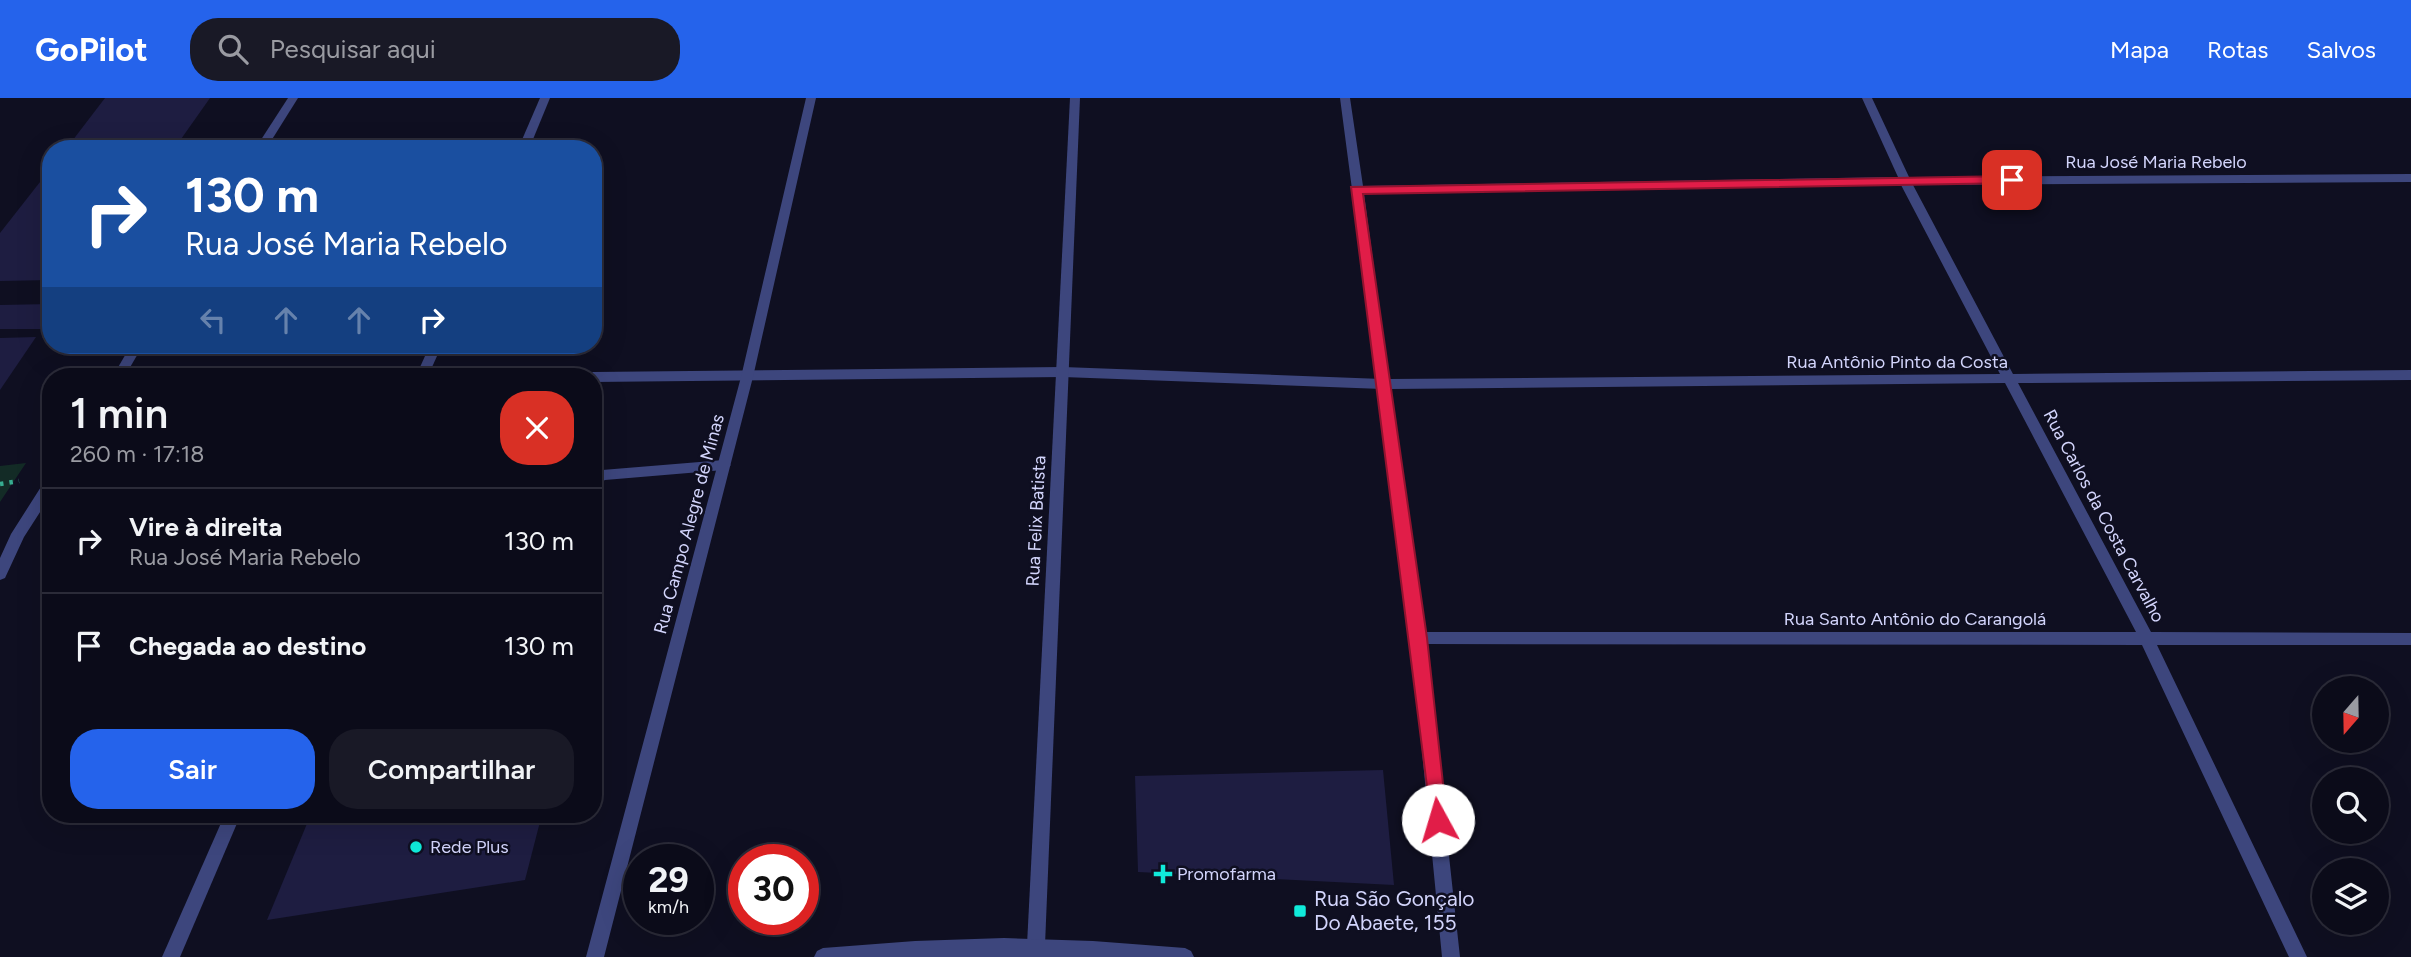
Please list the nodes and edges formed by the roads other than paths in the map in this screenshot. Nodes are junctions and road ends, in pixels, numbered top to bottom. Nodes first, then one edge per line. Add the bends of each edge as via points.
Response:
1 (293, 98) edge
2 (545, 98) edge
3 (811, 98) edge
4 (1075, 98) edge
5 (1345, 98) edge
6 (1867, 98) edge
7 (266, 140) edge
8 (527, 140) edge
9 (2411, 178) edge
10 (1905, 181) junction
11 (1356, 190) junction
12 (1063, 372) junction
13 (2411, 375) edge
14 (602, 377) edge
15 (747, 377) junction
16 (2010, 378) junction
17 (1382, 384) junction
18 (724, 465) junction
19 (602, 475) edge
20 (42, 497) edge
21 (0, 574) edge
22 (1418, 638) junction
23 (2147, 639) junction
24 (2411, 639) edge
25 (229, 823) edge
26 (1036, 945) junction
27 (915, 952) edge
28 (171, 957) edge
29 (595, 957) edge
30 (823, 957) edge
31 (1185, 957) edge
32 (1451, 957) edge
33 (2298, 957) edge

1 - 7 street
2 - 8 street
3 - 15 street, Rua Campo Alegre de Minas
4 - 12 street, Rua Felix Batista
5 - 11 street
6 - 10 street, Rua Carlos da Costa Carvalho
9 - 10 street, Rua José Maria Rebelo
10 - 11 street, Rua José Maria Rebelo
10 - 16 street, Rua Carlos da Costa Carvalho
11 - 17 street
12 - 15 street, Rua Antônio Pinto da Costa
12 - 17 street, Rua Antônio Pinto da Costa
12 - 26 street, Rua Felix Batista
13 - 16 street, Rua Antônio Pinto da Costa
14 - 15 street, Rua Antônio Pinto da Costa
15 - 18 street, Rua Campo Alegre de Minas
16 - 17 street, Rua Antônio Pinto da Costa
16 - 23 street, Rua Carlos da Costa Carvalho
17 - 22 street
18 - 19 street
18 - 29 street, Rua Campo Alegre de Minas
20 - 21 street
22 - 23 street, Rua Santo Antônio do Carangolá
22 - 32 street
23 - 24 street, Rua Santo Antônio do Carangolá
23 - 33 street, Rua Carlos da Costa Carvalho
25 - 28 street
26 - 27 street
26 - 31 street
27 - 30 street

